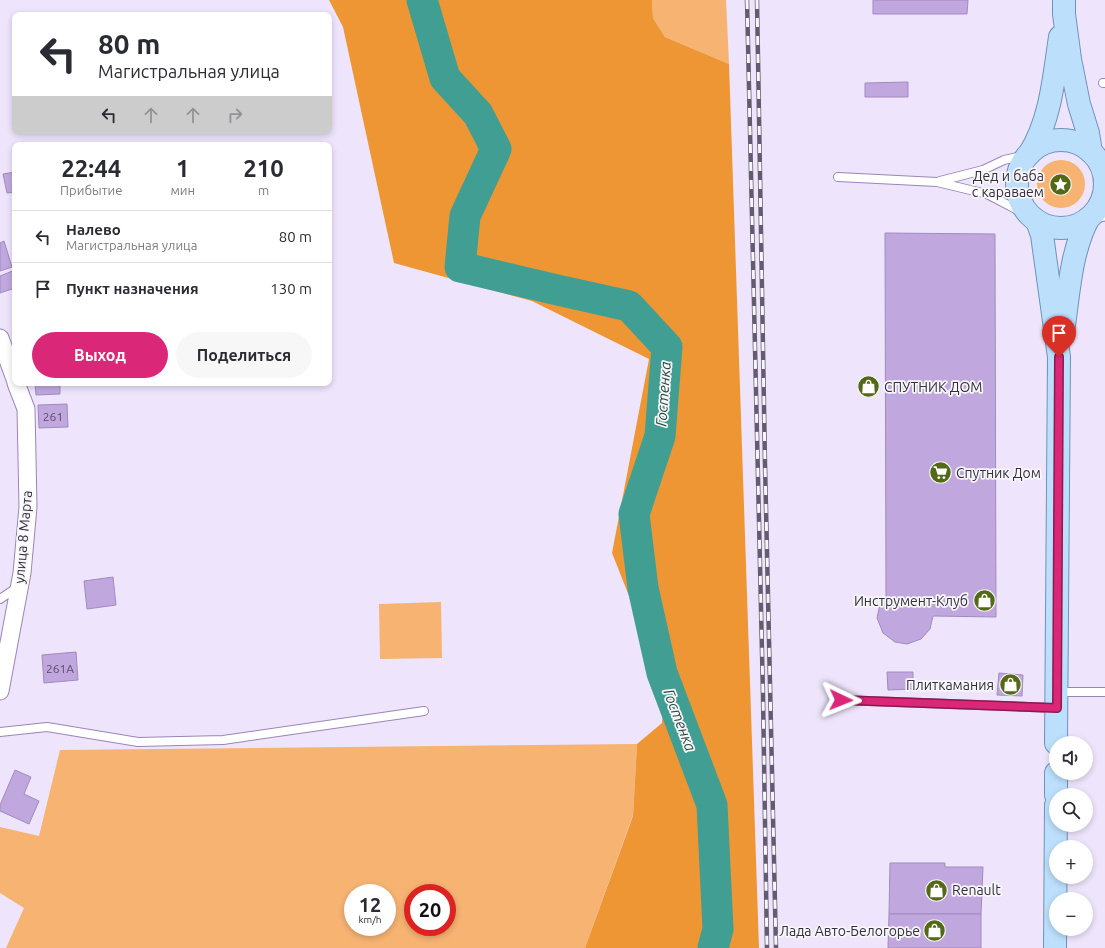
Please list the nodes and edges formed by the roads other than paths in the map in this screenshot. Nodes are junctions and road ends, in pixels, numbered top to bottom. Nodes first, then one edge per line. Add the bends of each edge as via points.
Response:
1 (1064, 7) edge
2 (1030, 154) junction
3 (1097, 156) edge
4 (838, 177) dead end
5 (937, 182) junction
6 (1095, 215) edge
7 (1034, 219) junction
8 (0, 338) edge
9 (1059, 357) junction
10 (12, 371) edge
11 (17, 386) edge
12 (20, 585) junction
13 (0, 599) edge
14 (0, 691) edge
15 (1105, 692) edge
16 (841, 700) dead end
17 (1056, 700) junction
18 (424, 711) dead end
19 (0, 732) edge
20 (1056, 736) edge
21 (1056, 832) edge
22 (1055, 948) edge

1 - 2 main road via 1051,94 1038,141
1 - 3 main road via 1070,59 1079,104
2 - 3 main road via 1048,142 1066,140 1075,142
2 - 5 lane
2 - 7 main road via 1021,166 1017,184 1021,202
3 - 6 main road via 1104,173 1105,184
4 - 5 lane
5 - 7 lane via 987,194
6 - 7 main road via 1072,227 1063,228
6 - 9 main road via 1080,235 1071,271
7 - 9 main road via 1042,235
8 - 10 street
9 - 17 main road
11 - 12 street, улица 8 Марта via 26,409 28,507
12 - 13 lane
12 - 14 street, улица 8 Марта
15 - 17 lane
16 - 17 lane
17 - 20 main road
18 - 19 lane via 223,740 138,742 46,727
21 - 22 main road

